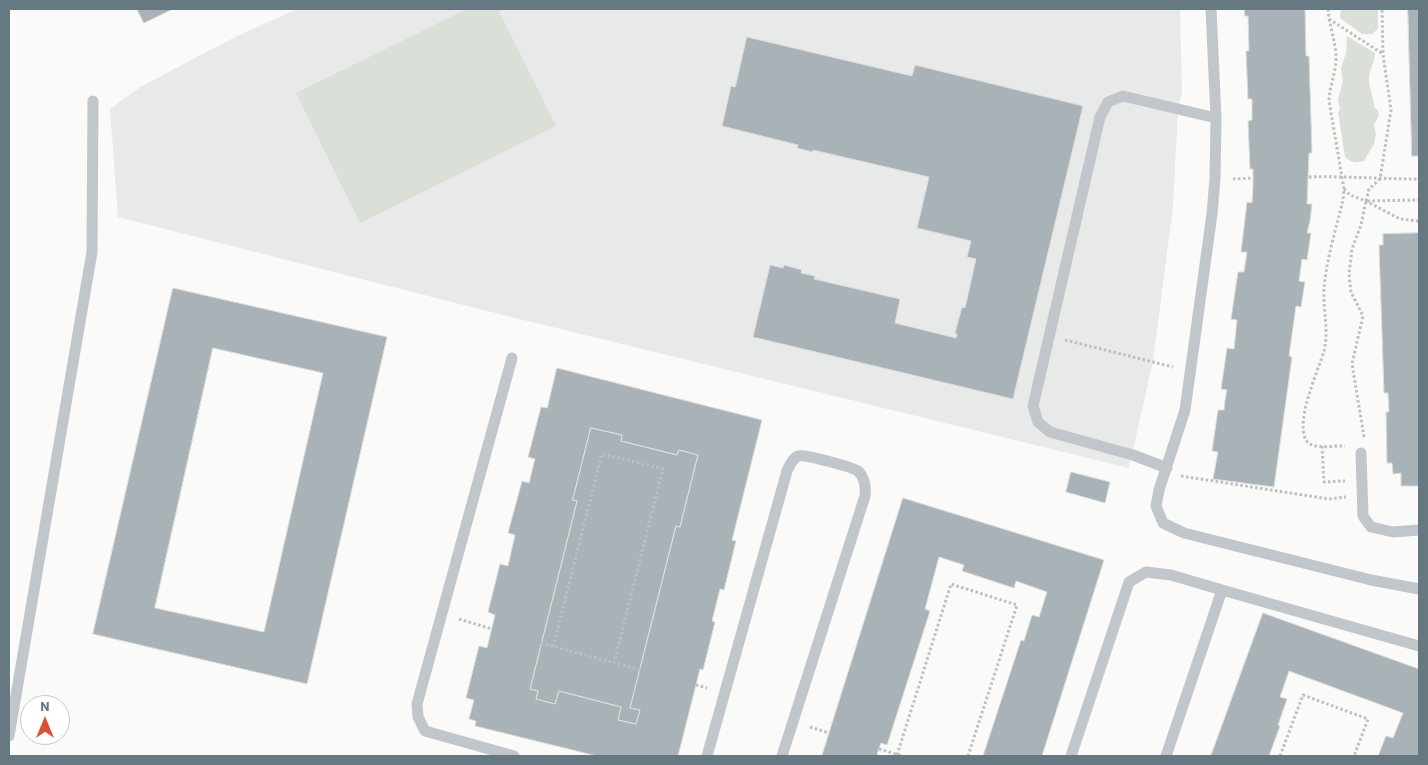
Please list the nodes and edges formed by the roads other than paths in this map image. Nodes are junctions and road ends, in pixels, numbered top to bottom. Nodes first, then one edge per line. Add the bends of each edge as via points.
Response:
1 (1211, 9) edge
2 (93, 101) dead end
3 (1216, 118) junction
4 (512, 358) dead end
5 (1361, 453) road end
6 (1167, 468) junction
7 (1419, 530) edge
8 (1419, 589) edge
9 (1222, 590) junction
10 (1419, 646) edge
11 (9, 736) edge
12 (514, 756) edge
13 (707, 756) edge
14 (782, 756) edge
15 (1071, 756) edge
16 (1166, 756) edge

1 - 3 lane
2 - 11 lane via 92,252
3 - 6 lane via 1212,214 1186,410
3 - 6 lane via 1123,96 1108,102 1100,116 1033,406 1038,422 1050,432
4 - 12 lane via 417,704 418,717 425,731
5 - 7 lane via 1363,516 1371,527 1393,532
6 - 8 lane via 1156,506 1163,524 1184,533
9 - 10 lane
9 - 15 lane via 1171,574 1146,572 1129,582
9 - 16 lane
13 - 14 lane via 787,471 799,456 810,456 857,470 866,489

